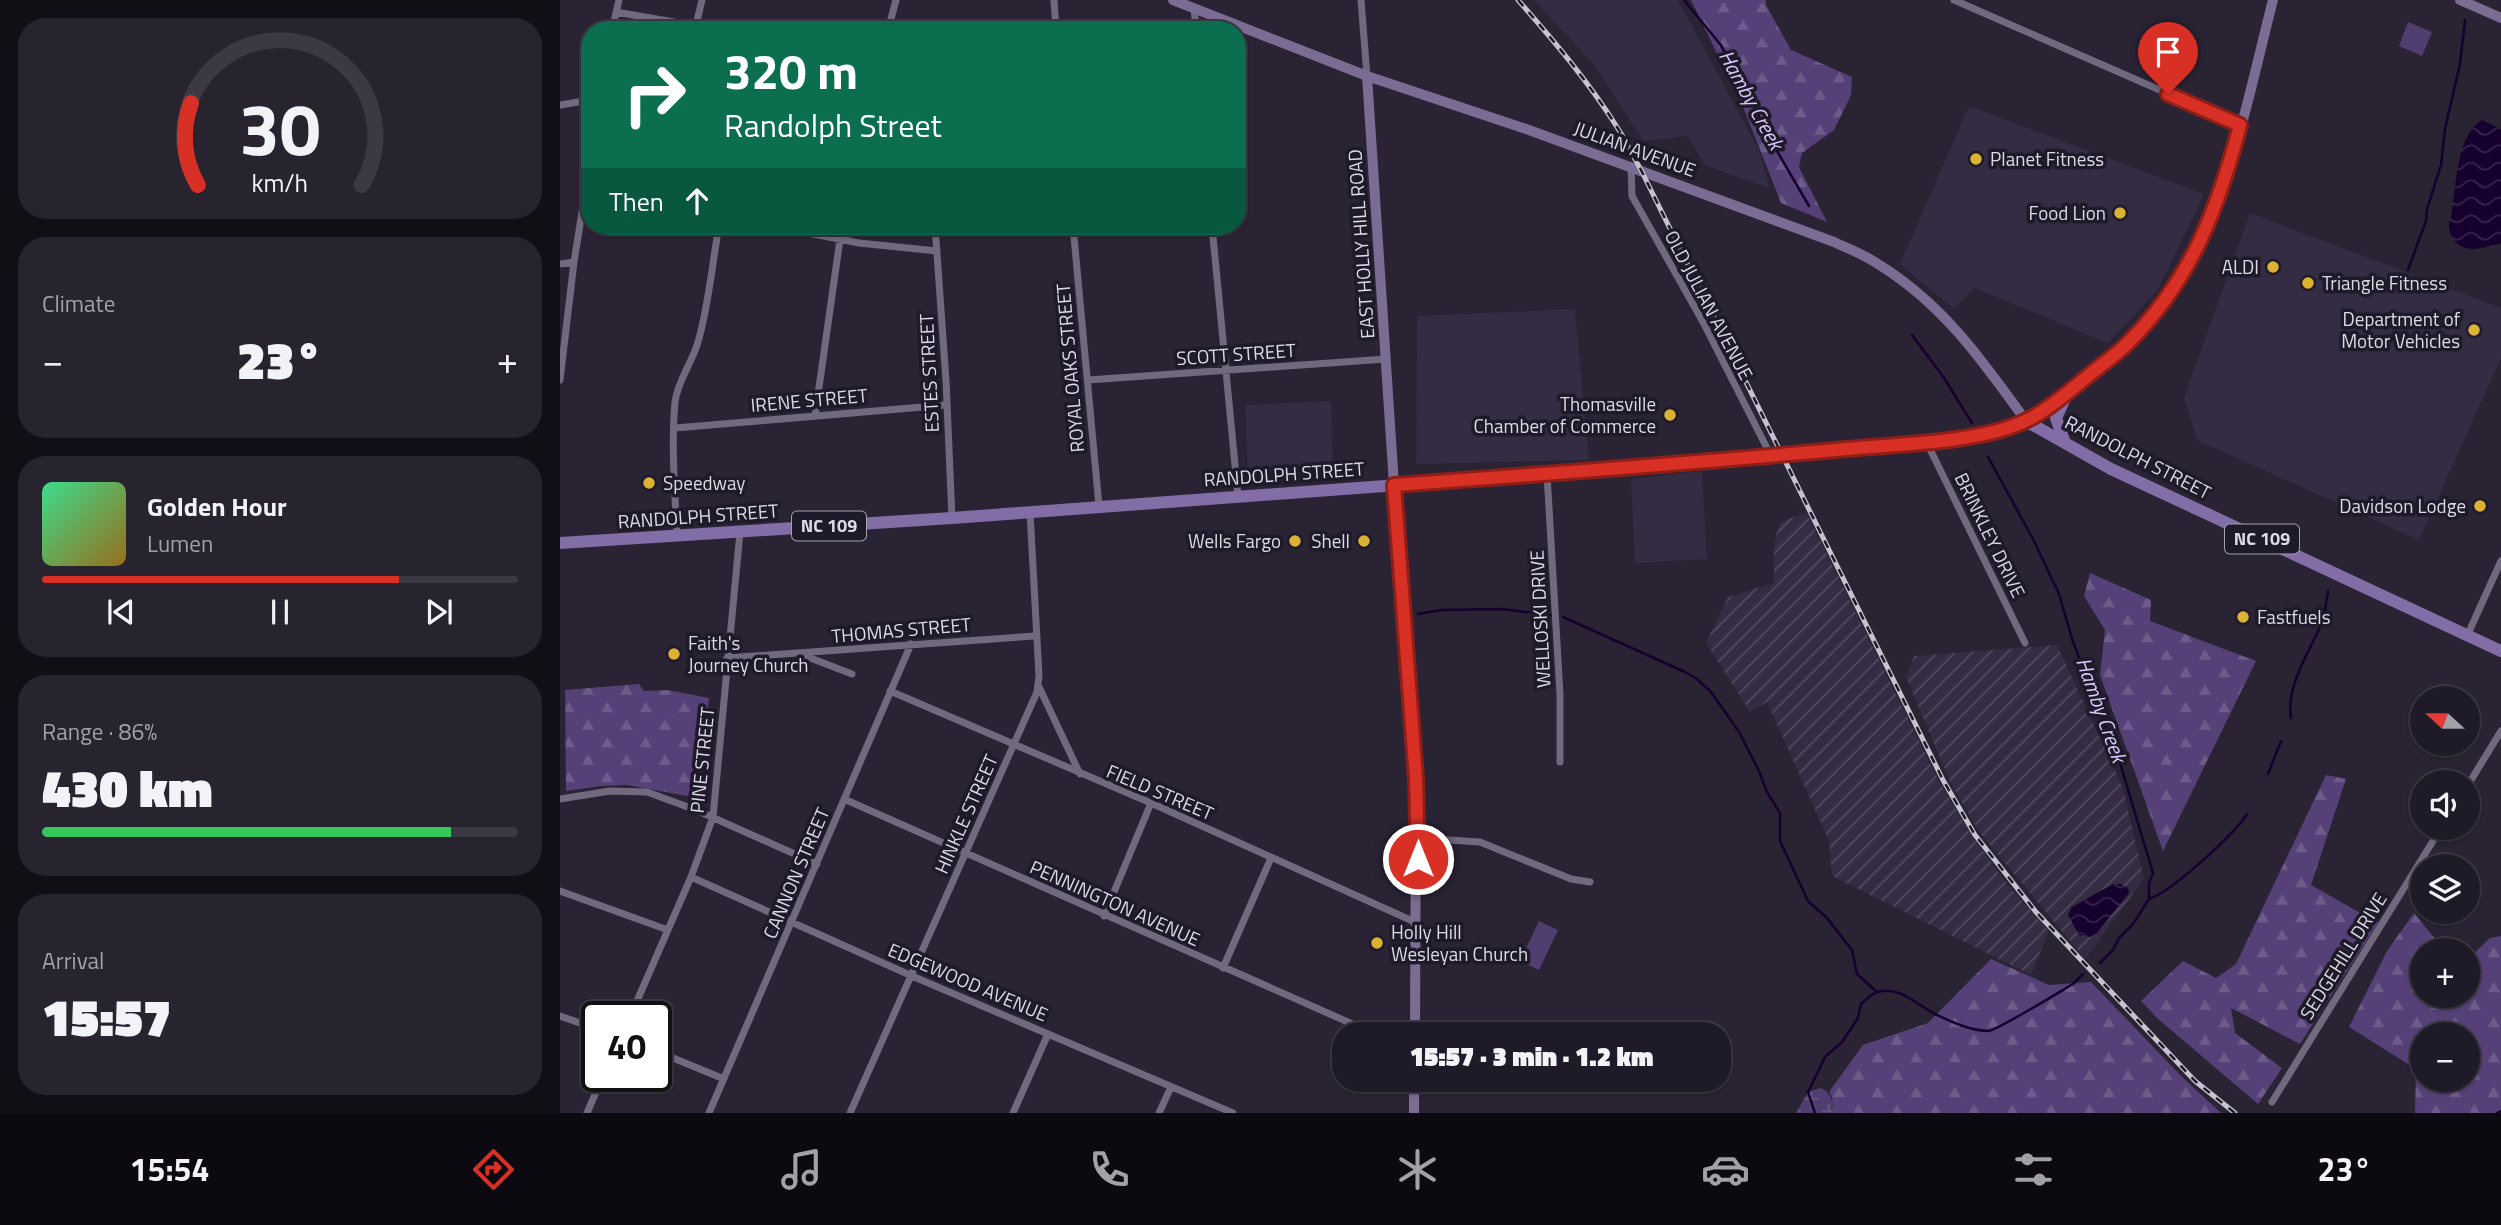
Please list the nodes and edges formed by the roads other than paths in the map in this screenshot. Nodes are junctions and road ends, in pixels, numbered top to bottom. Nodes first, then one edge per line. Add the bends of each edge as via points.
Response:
1 (619, 0) edge
2 (702, 0) edge
3 (896, 0) edge
4 (1054, 0) edge
5 (1173, 0) edge
6 (1361, 0) edge
7 (1954, 0) edge
8 (2273, 0) edge
9 (2460, 0) edge
10 (1195, 8) junction
11 (616, 12) junction
12 (2501, 18) edge
13 (614, 21) edge
14 (671, 21) edge
15 (697, 21) edge
16 (890, 21) edge
17 (1055, 21) edge
18 (1196, 21) edge
19 (1228, 21) edge
20 (1246, 28) edge
21 (1367, 76) junction
22 (581, 102) edge
23 (560, 105) edge
24 (2240, 125) junction
25 (1631, 166) junction
26 (581, 225) edge
27 (718, 235) edge
28 (820, 235) edge
29 (936, 235) edge
30 (1074, 235) edge
31 (1213, 235) edge
32 (825, 236) joint
33 (840, 239) junction
34 (937, 251) junction
35 (574, 262) junction
36 (560, 264) edge
37 (1386, 359) junction
38 (1226, 372) junction
39 (560, 380) edge
40 (1088, 380) junction
41 (2068, 392) junction
42 (946, 405) junction
43 (815, 416) junction
44 (2026, 421) junction
45 (675, 428) junction
46 (1926, 441) junction
47 (2066, 443) junction
48 (1771, 456) junction
49 (1547, 474) junction
50 (1394, 485) junction
51 (1238, 496) junction
52 (1099, 506) junction
53 (1030, 512) junction
54 (952, 518) junction
55 (740, 532) junction
56 (677, 536) junction
57 (560, 544) edge
58 (2501, 561) edge
59 (1035, 636) junction
60 (2467, 636) junction
61 (2025, 643) dead end
62 (911, 644) junction
63 (2501, 651) edge
64 (801, 654) junction
65 (727, 658) junction
66 (852, 674) dead end
67 (1038, 686) junction
68 (890, 691) junction
69 (2501, 731) edge
70 (1014, 745) junction
71 (1560, 762) dead end
72 (2477, 770) edge
73 (1080, 775) junction
74 (560, 799) edge
75 (844, 799) junction
76 (1151, 803) junction
77 (713, 817) junction
78 (1418, 838) junction
79 (2434, 840) edge
80 (966, 853) junction
81 (1271, 858) junction
82 (817, 864) junction
83 (691, 877) junction
84 (1590, 882) dead end
85 (560, 891) edge
86 (1104, 916) junction
87 (793, 921) junction
88 (1417, 923) junction
89 (668, 930) junction
90 (1223, 968) junction
91 (912, 976) junction
92 (636, 1001) edge
93 (560, 1016) edge
94 (1347, 1022) edge
95 (1415, 1022) edge
96 (581, 1023) edge
97 (1048, 1034) junction
98 (672, 1058) edge
99 (724, 1079) junction
100 (1171, 1087) junction
101 (596, 1092) edge
102 (1414, 1092) edge
103 (2272, 1102) dead end
104 (587, 1113) edge
105 (709, 1113) edge
106 (850, 1113) edge
107 (1013, 1113) edge
108 (1159, 1113) edge
109 (1233, 1113) edge
110 (1414, 1113) edge

1 - 11 street
2 - 15 street
3 - 16 street
4 - 17 street
5 - 10 street, JULIAN AVENUE
6 - 21 street, EAST HOLLY HILL ROAD
7 - 24 street
8 - 24 street
9 - 12 street
10 - 18 street
10 - 19 street, JULIAN AVENUE
11 - 13 street
11 - 14 street
20 - 21 street, JULIAN AVENUE
21 - 25 street, JULIAN AVENUE
21 - 37 street, EAST HOLLY HILL ROAD
22 - 23 street
24 - 41 street via 2209,223 2179,281 2127,344
25 - 44 street, JULIAN AVENUE via 1835,242 1877,263 1938,309 1984,361
25 - 48 street, OLD JULIAN AVENUE via 1632,196
26 - 35 street
27 - 45 street via 698,346 675,403
28 - 32 street
29 - 34 street, ESTES STREET
30 - 40 street, ROYAL OAKS STREET
31 - 38 street
32 - 33 street
33 - 34 street
33 - 43 street
34 - 42 street, ESTES STREET
35 - 36 street
35 - 39 street
37 - 38 street, SCOTT STREET
37 - 50 street, EAST HOLLY HILL ROAD
38 - 40 street, SCOTT STREET
38 - 51 street
40 - 52 street, ROYAL OAKS STREET
41 - 44 street
41 - 47 main road via 2056,418
42 - 43 street, IRENE STREET
42 - 54 street, ESTES STREET
43 - 45 street, IRENE STREET
44 - 46 main road, RANDOLPH STREET / NC 109 via 1999,432
44 - 47 main road, RANDOLPH STREET / NC 109
45 - 56 street
46 - 48 main road, RANDOLPH STREET / NC 109
46 - 61 street, BRINKLEY DRIVE
47 - 60 main road, RANDOLPH STREET / NC 109
48 - 49 main road, RANDOLPH STREET / NC 109
49 - 50 main road, RANDOLPH STREET / NC 109
49 - 71 street, WELLOSKI DRIVE
50 - 51 main road, RANDOLPH STREET / NC 109
50 - 78 street, EAST HOLLY HILL ROAD
51 - 52 main road, RANDOLPH STREET / NC 109
52 - 53 main road, RANDOLPH STREET / NC 109
53 - 54 main road, RANDOLPH STREET / NC 109
53 - 59 street, HINKLE STREET
54 - 55 main road, RANDOLPH STREET / NC 109
55 - 56 main road, RANDOLPH STREET / NC 109
55 - 65 street, PINE STREET
56 - 57 main road, RANDOLPH STREET / NC 109
58 - 60 street
59 - 62 street, THOMAS STREET
59 - 67 street, HINKLE STREET
60 - 63 main road, RANDOLPH STREET / NC 109
62 - 64 street, THOMAS STREET
62 - 68 street, CANNON STREET
64 - 65 street, THOMAS STREET
64 - 66 street
65 - 77 street, PINE STREET
67 - 70 street, HINKLE STREET
67 - 73 street
68 - 70 street, FIELD STREET
68 - 75 street, CANNON STREET
69 - 72 street
70 - 73 street, FIELD STREET
70 - 80 street, HINKLE STREET
73 - 76 street, FIELD STREET
74 - 77 street via 634,791
75 - 80 street, PENNINGTON AVENUE
75 - 82 street, CANNON STREET
76 - 81 street, FIELD STREET
76 - 86 street
77 - 82 street
77 - 83 street, PINE STREET
78 - 84 street via 1480,842
78 - 88 street, EAST HOLLY HILL ROAD
79 - 103 street, SEDGEHILL DRIVE
80 - 86 street, PENNINGTON AVENUE
80 - 91 street, HINKLE STREET
81 - 88 street, FIELD STREET
81 - 90 street
82 - 87 street, CANNON STREET
83 - 87 street, EDGEWOOD AVENUE
83 - 89 street, PINE STREET
85 - 89 street
86 - 90 street, PENNINGTON AVENUE
87 - 91 street, EDGEWOOD AVENUE
87 - 99 street, CANNON STREET
88 - 95 street, EAST HOLLY HILL ROAD
89 - 92 street, PINE STREET
90 - 94 street, PENNINGTON AVENUE
91 - 97 street, EDGEWOOD AVENUE
91 - 106 street, HINKLE STREET
93 - 96 street
97 - 100 street, EDGEWOOD AVENUE
97 - 107 street
98 - 99 street
99 - 105 street, CANNON STREET
100 - 108 street
100 - 109 street, EDGEWOOD AVENUE
101 - 104 street
102 - 110 street

